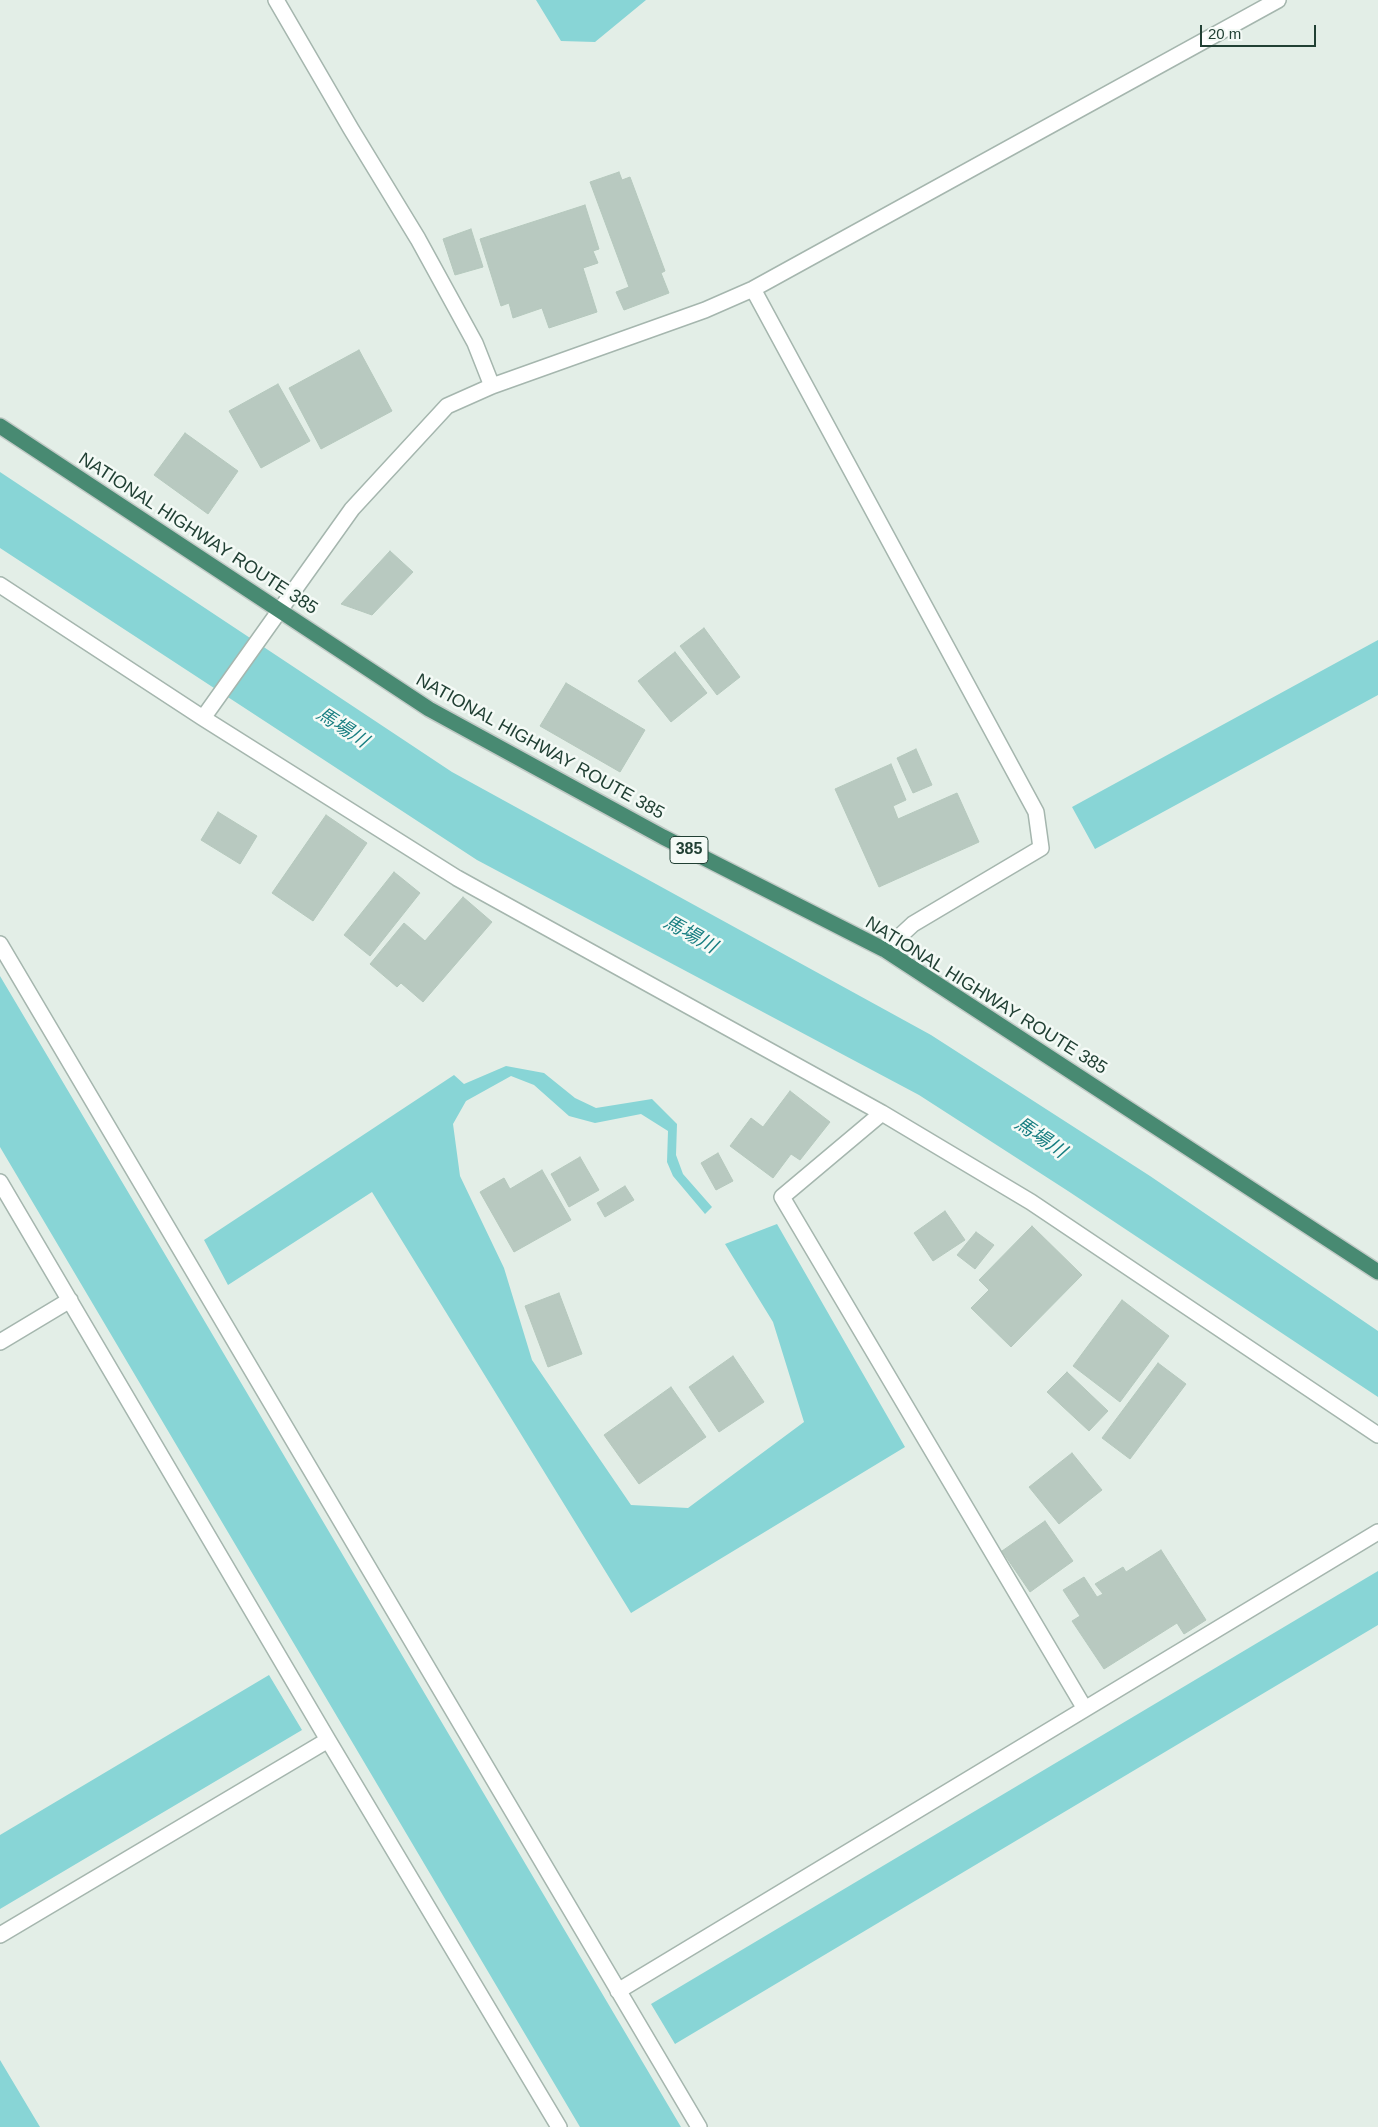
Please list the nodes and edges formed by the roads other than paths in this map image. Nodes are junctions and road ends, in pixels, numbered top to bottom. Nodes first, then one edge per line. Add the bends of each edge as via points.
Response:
1 (276, 0) edge
2 (1278, 0) edge
3 (753, 289) junction
4 (492, 386) junction
5 (0, 426) edge
6 (0, 585) edge
7 (280, 610) junction
8 (203, 718) junction
9 (0, 944) edge
10 (885, 950) junction
11 (882, 1112) junction
12 (0, 1182) edge
13 (1378, 1272) edge
14 (70, 1300) junction
15 (0, 1342) edge
16 (1378, 1435) edge
17 (1378, 1532) edge
18 (1085, 1709) junction
19 (328, 1740) junction
20 (0, 1935) edge
21 (618, 1991) junction
22 (559, 2127) edge
23 (699, 2127) edge

1 - 4 street via 418,239 475,343
2 - 3 street
3 - 4 street via 705,310
3 - 10 street via 1036,812 1042,848 913,924
4 - 7 street via 447,406 352,509
5 - 7 highway, NATIONAL HIGHWAY ROUTE 385 / 385
6 - 8 street
7 - 8 street
7 - 10 highway, NATIONAL HIGHWAY ROUTE 385 / 385 via 429,709 664,837
8 - 11 street via 457,878
9 - 21 street
10 - 13 highway, NATIONAL HIGHWAY ROUTE 385 / 385
11 - 16 street via 1031,1202
11 - 18 street via 782,1198
12 - 14 street
14 - 15 street
14 - 19 street
17 - 18 street
18 - 21 street
19 - 20 street
19 - 22 street
21 - 23 street

